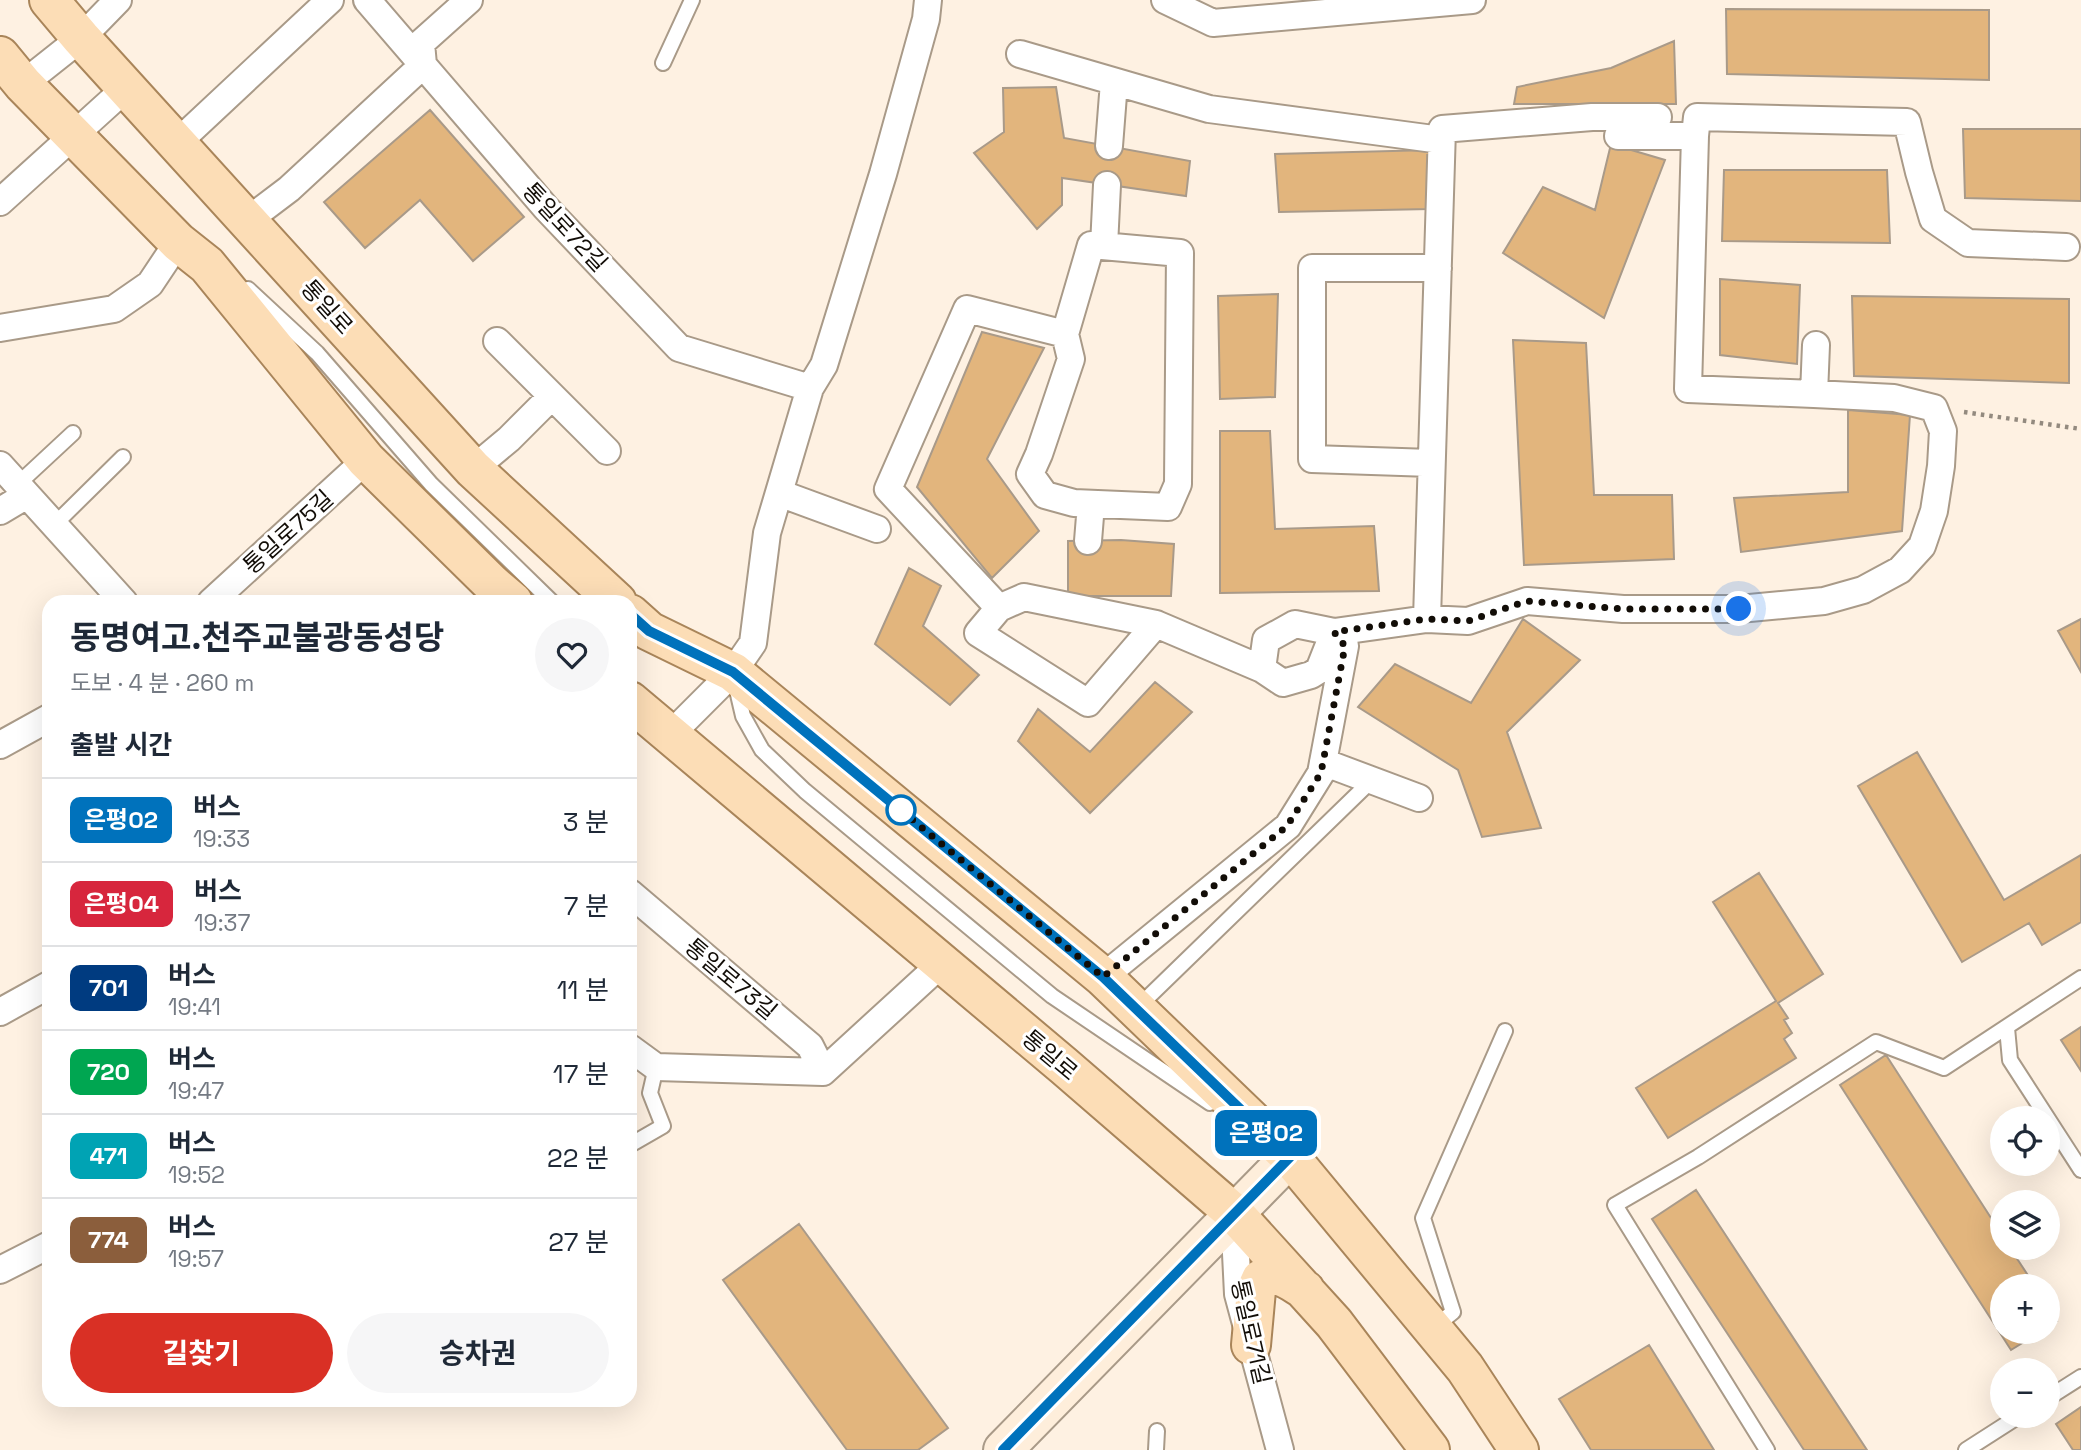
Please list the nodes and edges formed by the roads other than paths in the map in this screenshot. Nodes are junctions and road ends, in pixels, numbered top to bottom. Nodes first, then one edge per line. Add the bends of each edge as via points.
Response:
1 (49, 0) edge
2 (118, 0) edge
3 (330, 0) edge
4 (367, 0) edge
5 (469, 0) edge
6 (692, 0) edge
7 (928, 0) edge
8 (1165, 0) edge
9 (1472, 0) edge
10 (81, 38) junction
11 (1020, 54) dead end
12 (663, 63) dead end
13 (423, 65) junction
14 (12, 70) edge
15 (1114, 82) junction
16 (127, 87) junction
17 (1658, 117) dead end
18 (74, 134) junction
19 (1618, 136) dead end
20 (1695, 136) junction
21 (1441, 140) junction
22 (177, 143) junction
23 (1109, 146) dead end
24 (1107, 185) dead end
25 (0, 202) edge
26 (248, 220) junction
27 (178, 242) junction
28 (1104, 246) junction
29 (2066, 247) dead end
30 (207, 265) junction
31 (1438, 268) junction
32 (0, 328) edge
33 (1065, 334) junction
34 (496, 341) dead end
35 (1816, 345) dead end
36 (810, 388) junction
37 (1814, 394) junction
38 (552, 396) junction
39 (73, 433) dead end
40 (607, 451) dead end
41 (123, 457) dead end
42 (366, 460) junction
43 (1432, 463) junction
44 (473, 469) junction
45 (15, 482) edge
46 (779, 493) junction
47 (1091, 504) junction
48 (0, 511) edge
49 (54, 525) junction
50 (877, 529) dead end
51 (1088, 541) dead end
52 (118, 595) edge
53 (219, 595) edge
54 (505, 595) edge
55 (545, 595) edge
56 (609, 595) edge
57 (999, 608) junction
58 (1427, 619) junction
59 (1157, 624) junction
60 (637, 631) edge
61 (1334, 632) junction
62 (1262, 670) junction
63 (733, 672) junction
64 (637, 707) edge
65 (42, 722) edge
66 (671, 734) junction
67 (0, 745) edge
68 (1323, 762) junction
69 (1372, 780) junction
70 (1419, 798) dead end
71 (637, 899) edge
72 (941, 964) junction
73 (1103, 977) junction
74 (2081, 978) edge
75 (42, 989) edge
76 (1136, 1009) junction
77 (0, 1013) edge
78 (2007, 1028) junction
79 (1505, 1031) dead end
80 (637, 1053) edge
81 (656, 1067) junction
82 (823, 1072) junction
83 (637, 1141) edge
84 (1290, 1157) junction
85 (2081, 1170) edge
86 (1234, 1213) junction
87 (42, 1249) edge
88 (0, 1270) edge
89 (1305, 1290) junction
90 (1431, 1330) junction
91 (1251, 1345) junction
92 (2081, 1377) edge
93 (2060, 1390) edge
94 (2000, 1428) edge
95 (1157, 1431) dead end
96 (1003, 1450) edge
97 (1156, 1450) edge
98 (1280, 1450) edge
99 (1430, 1450) edge
100 (1519, 1450) edge
101 (1767, 1450) edge
102 (1966, 1450) edge

1 - 10 main road, 통일로
2 - 10 street
3 - 22 street
4 - 13 street, 통일로72길
5 - 13 street via 421,43
6 - 12 lane
7 - 36 street via 883,174 824,366
8 - 9 street via 1213,23
10 - 14 street
10 - 16 main road, 통일로
11 - 15 street
13 - 26 street via 289,189
13 - 36 street, 통일로72길 via 546,208 678,348
14 - 18 main road
15 - 21 street via 1209,109
15 - 23 street
16 - 18 street
16 - 22 main road, 통일로
17 - 21 street via 1592,117 1442,130
18 - 25 street
18 - 27 main road
19 - 20 street
20 - 29 street via 1697,117 1907,122 1933,219 1968,243
20 - 37 street via 1688,389
21 - 31 street
22 - 26 main road, 통일로
24 - 28 street
26 - 44 main road, 통일로
27 - 30 main road
27 - 32 street via 150,284 114,309
28 - 33 street via 1091,245
28 - 47 street via 1180,253 1178,484 1168,507
30 - 42 main road
30 - 55 lane via 241,282 317,353 431,484
31 - 43 street
31 - 43 street via 1312,268 1312,459
33 - 47 street via 1071,359 1030,474 1045,495
33 - 57 street via 967,309 888,489
34 - 38 street
35 - 37 street
36 - 46 street
37 - 58 street via 1894,398 1934,408 1943,431 1934,511 1922,547 1900,570 1863,590 1824,601 1739,609 1623,609 1527,601 1468,621
38 - 40 street
38 - 44 street
39 - 45 lane
41 - 49 lane
42 - 53 street, 통일로75길
42 - 54 main road
43 - 58 street
44 - 56 main road, 통일로
45 - 48 street
45 - 49 street
46 - 50 street
46 - 63 street via 767,533 753,643
47 - 51 street
49 - 52 street
57 - 59 street via 1024,597 1084,602
57 - 59 street via 978,633 1088,703
58 - 61 street
59 - 62 street
60 - 63 main road
61 - 62 street via 1295,625 1266,640
61 - 62 street via 1320,670 1311,675 1283,683
61 - 68 street via 1345,646
63 - 66 street
63 - 73 main road
63 - 84 lane via 743,716 762,750 805,791 1052,996
64 - 66 main road, 통일로
65 - 67 street
66 - 72 main road, 통일로
68 - 69 street
68 - 73 street via 1321,773 1287,826
69 - 70 street
69 - 76 lane
71 - 82 street, 통일로73길 via 810,1046
72 - 82 street
72 - 86 main road, 통일로
73 - 76 main road
74 - 78 lane
75 - 77 street
76 - 84 main road
78 - 85 lane via 2010,1060
78 - 101 lane via 1944,1068 1876,1042 1615,1205
79 - 90 lane via 1423,1218 1453,1312
80 - 81 street
81 - 82 street
81 - 83 lane via 650,1093 663,1126
84 - 86 street
84 - 90 main road
86 - 89 main road, 통일로
86 - 91 street, 통일로71길 via 1238,1294
86 - 96 street
87 - 88 street
89 - 91 main road via 1281,1276 1261,1279
89 - 99 main road, 통일로
90 - 100 main road via 1465,1368
91 - 98 street, 통일로71길
92 - 93 lane
94 - 102 lane
95 - 97 lane

